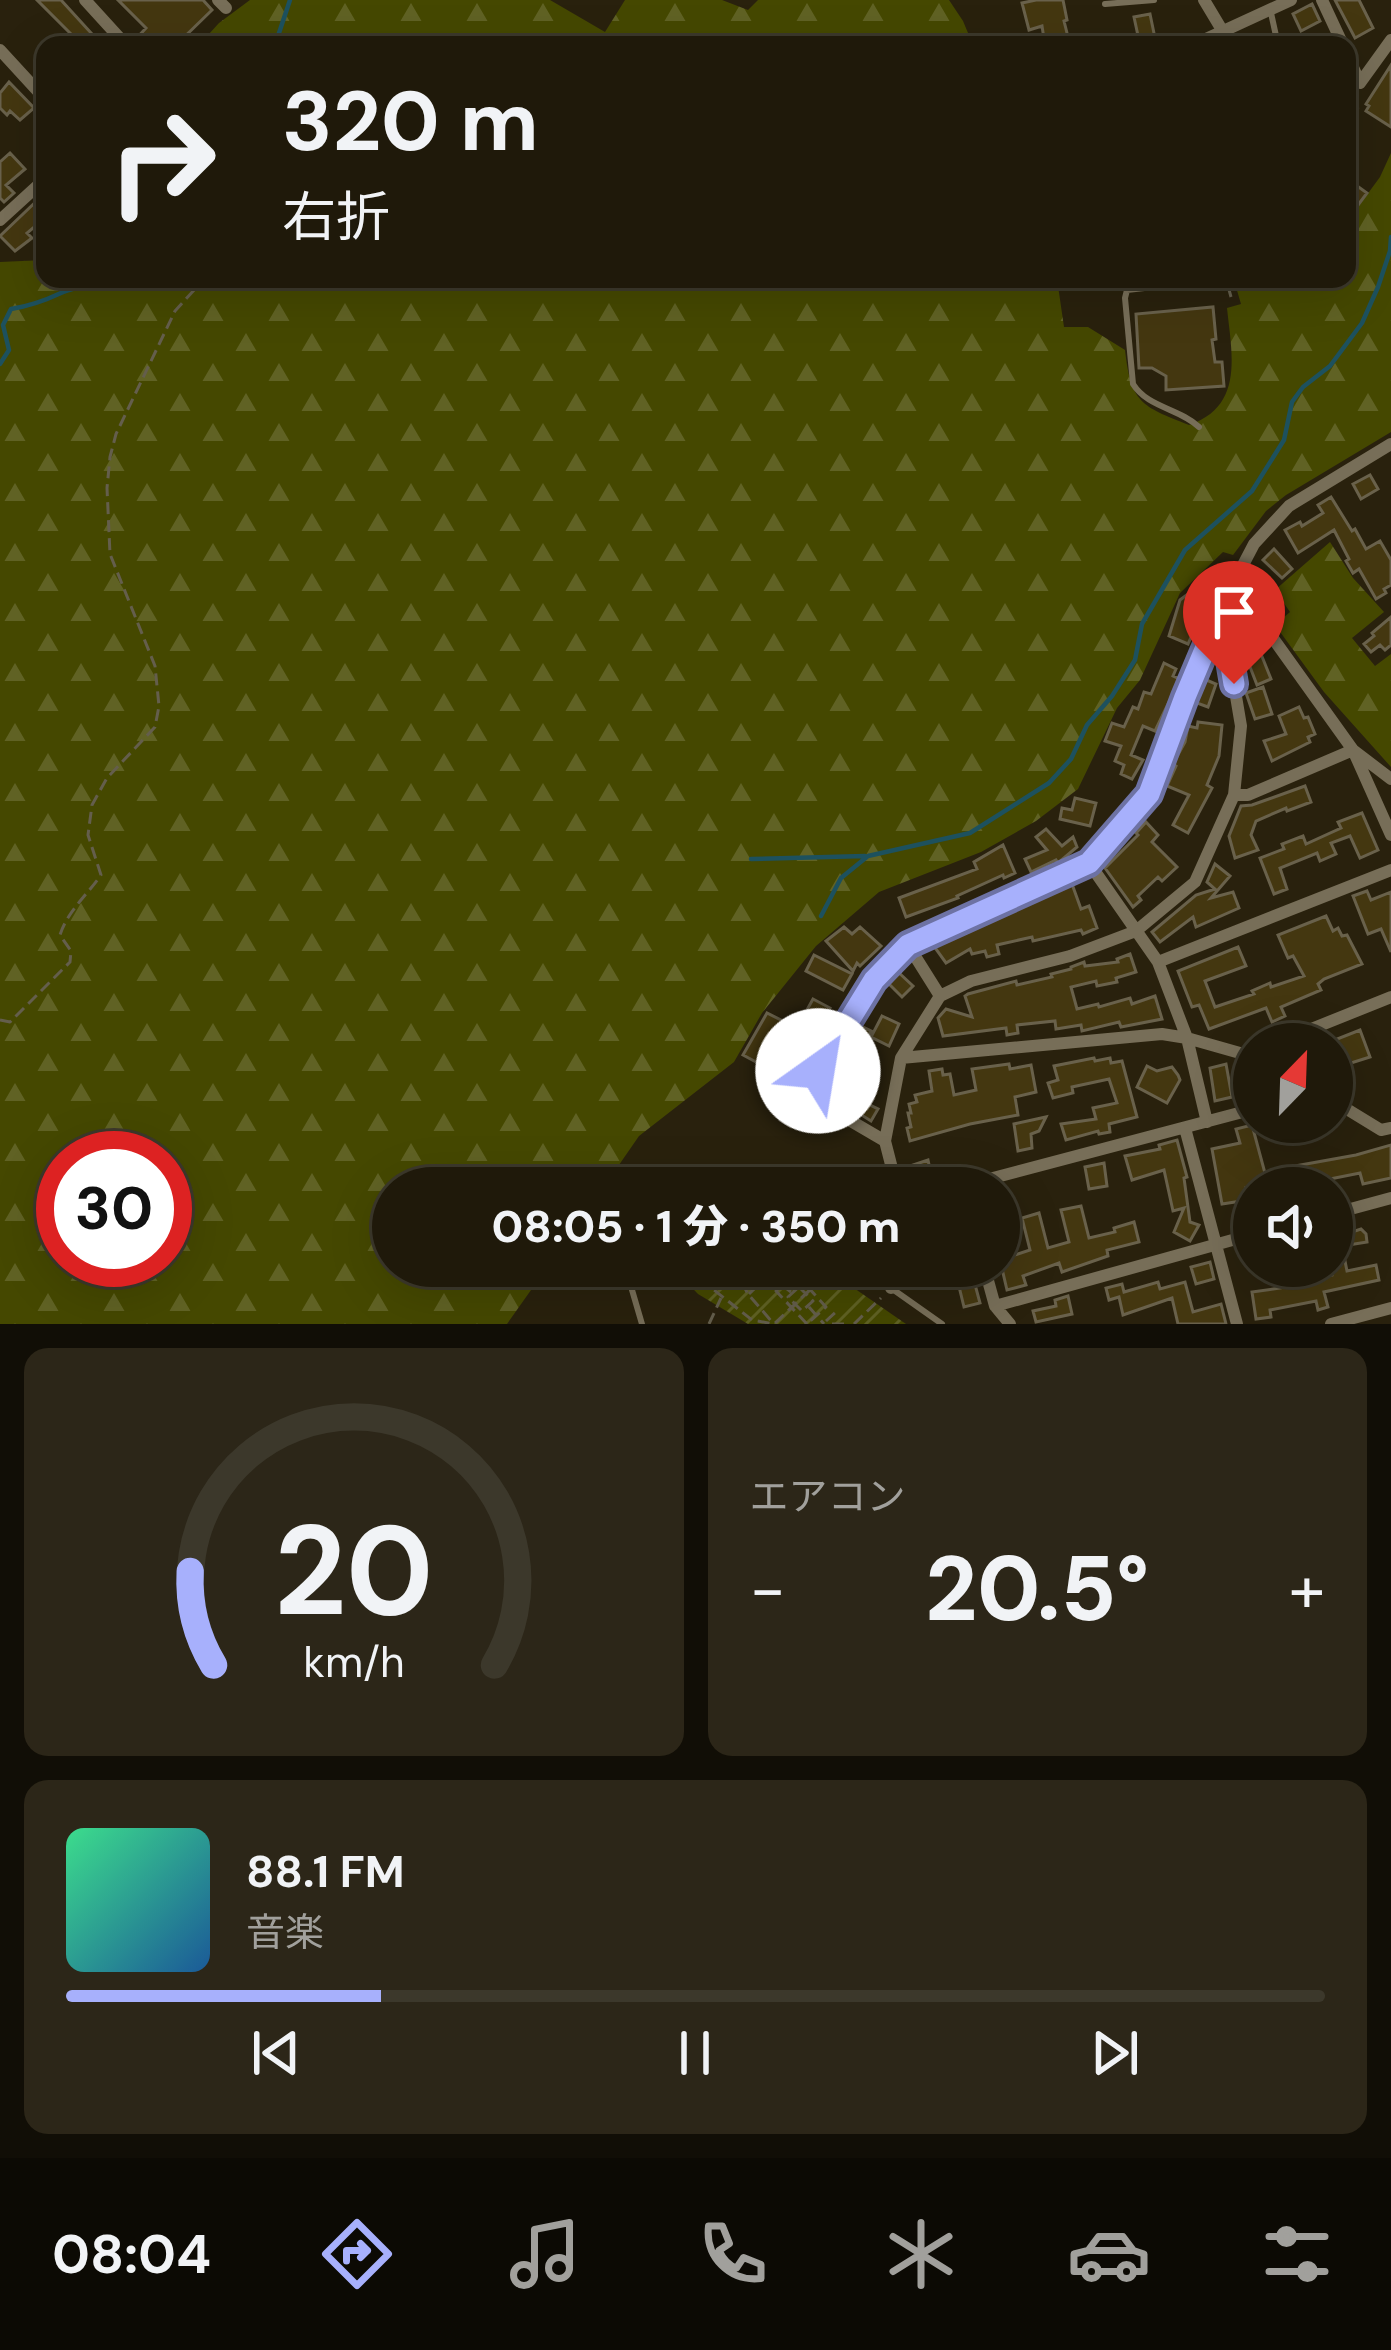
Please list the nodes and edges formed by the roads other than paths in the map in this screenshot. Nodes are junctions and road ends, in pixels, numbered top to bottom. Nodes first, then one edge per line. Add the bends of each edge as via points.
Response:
1 (85, 0) edge
2 (1152, 0) edge
3 (1204, 0) edge
4 (1291, 0) edge
5 (1322, 0) edge
6 (1105, 4) dead end
7 (1270, 9) junction
8 (1222, 30) junction
9 (118, 36) edge
10 (1210, 36) edge
11 (1220, 36) edge
12 (1276, 36) edge
13 (1339, 36) edge
14 (1391, 40) edge
15 (0, 50) edge
16 (14, 65) junction
17 (1356, 74) edge
18 (0, 78) edge
19 (36, 89) edge
20 (36, 187) edge
21 (0, 220) edge
22 (1144, 288) edge
23 (1199, 427) dead end
24 (1391, 444) edge
25 (1231, 588) junction
26 (1214, 628) junction
27 (1353, 750) junction
28 (1391, 778) edge
29 (1234, 795) junction
30 (1391, 835) edge
31 (1089, 863) junction
32 (1391, 870) edge
33 (1136, 931) junction
34 (908, 945) junction
35 (1158, 962) junction
36 (940, 996) junction
37 (1391, 997) edge
38 (1326, 1023) edge
39 (1187, 1038) junction
40 (1233, 1050) edge
41 (901, 1058) junction
42 (1353, 1113) edge
43 (1233, 1115) edge
44 (1207, 1122) junction
45 (1185, 1128) junction
46 (1391, 1128) edge
47 (885, 1142) junction
48 (892, 1167) edge
49 (1020, 1171) edge
50 (1391, 1198) edge
51 (1353, 1208) edge
52 (1233, 1240) edge
53 (1216, 1244) junction
54 (632, 1287) edge
55 (990, 1287) edge
56 (891, 1288) edge
57 (995, 1306) junction
58 (1391, 1308) edge
59 (643, 1324) edge
60 (942, 1324) edge
61 (1010, 1324) edge
62 (1237, 1324) edge
63 (1331, 1324) edge

1 - 9 street
2 - 6 lane
3 - 8 street
4 - 7 street
5 - 13 street
7 - 8 street
7 - 12 lane
8 - 10 street
8 - 11 lane
14 - 17 street via 1360,83
15 - 16 street
16 - 18 street
16 - 19 street
20 - 21 street
22 - 23 lane via 1127,290 1125,298 1133,384
24 - 25 street via 1276,516
25 - 26 street
25 - 27 street
26 - 29 street via 1227,643 1241,726
26 - 31 street via 1149,794
27 - 28 street
27 - 29 street
27 - 30 street
29 - 33 street via 1196,882
31 - 33 street
31 - 34 street
32 - 35 street
33 - 35 street
33 - 36 street
34 - 36 street
34 - 47 street via 874,980 803,1093
35 - 39 street
36 - 41 street
37 - 38 street
39 - 40 street
39 - 41 street
39 - 44 street
41 - 47 street
42 - 46 street
43 - 44 street
44 - 45 street
45 - 49 street
45 - 53 street
47 - 48 street
50 - 51 street
52 - 53 street
53 - 57 street
53 - 62 street
54 - 59 lane
55 - 57 street
56 - 60 lane
57 - 61 street
58 - 63 street

